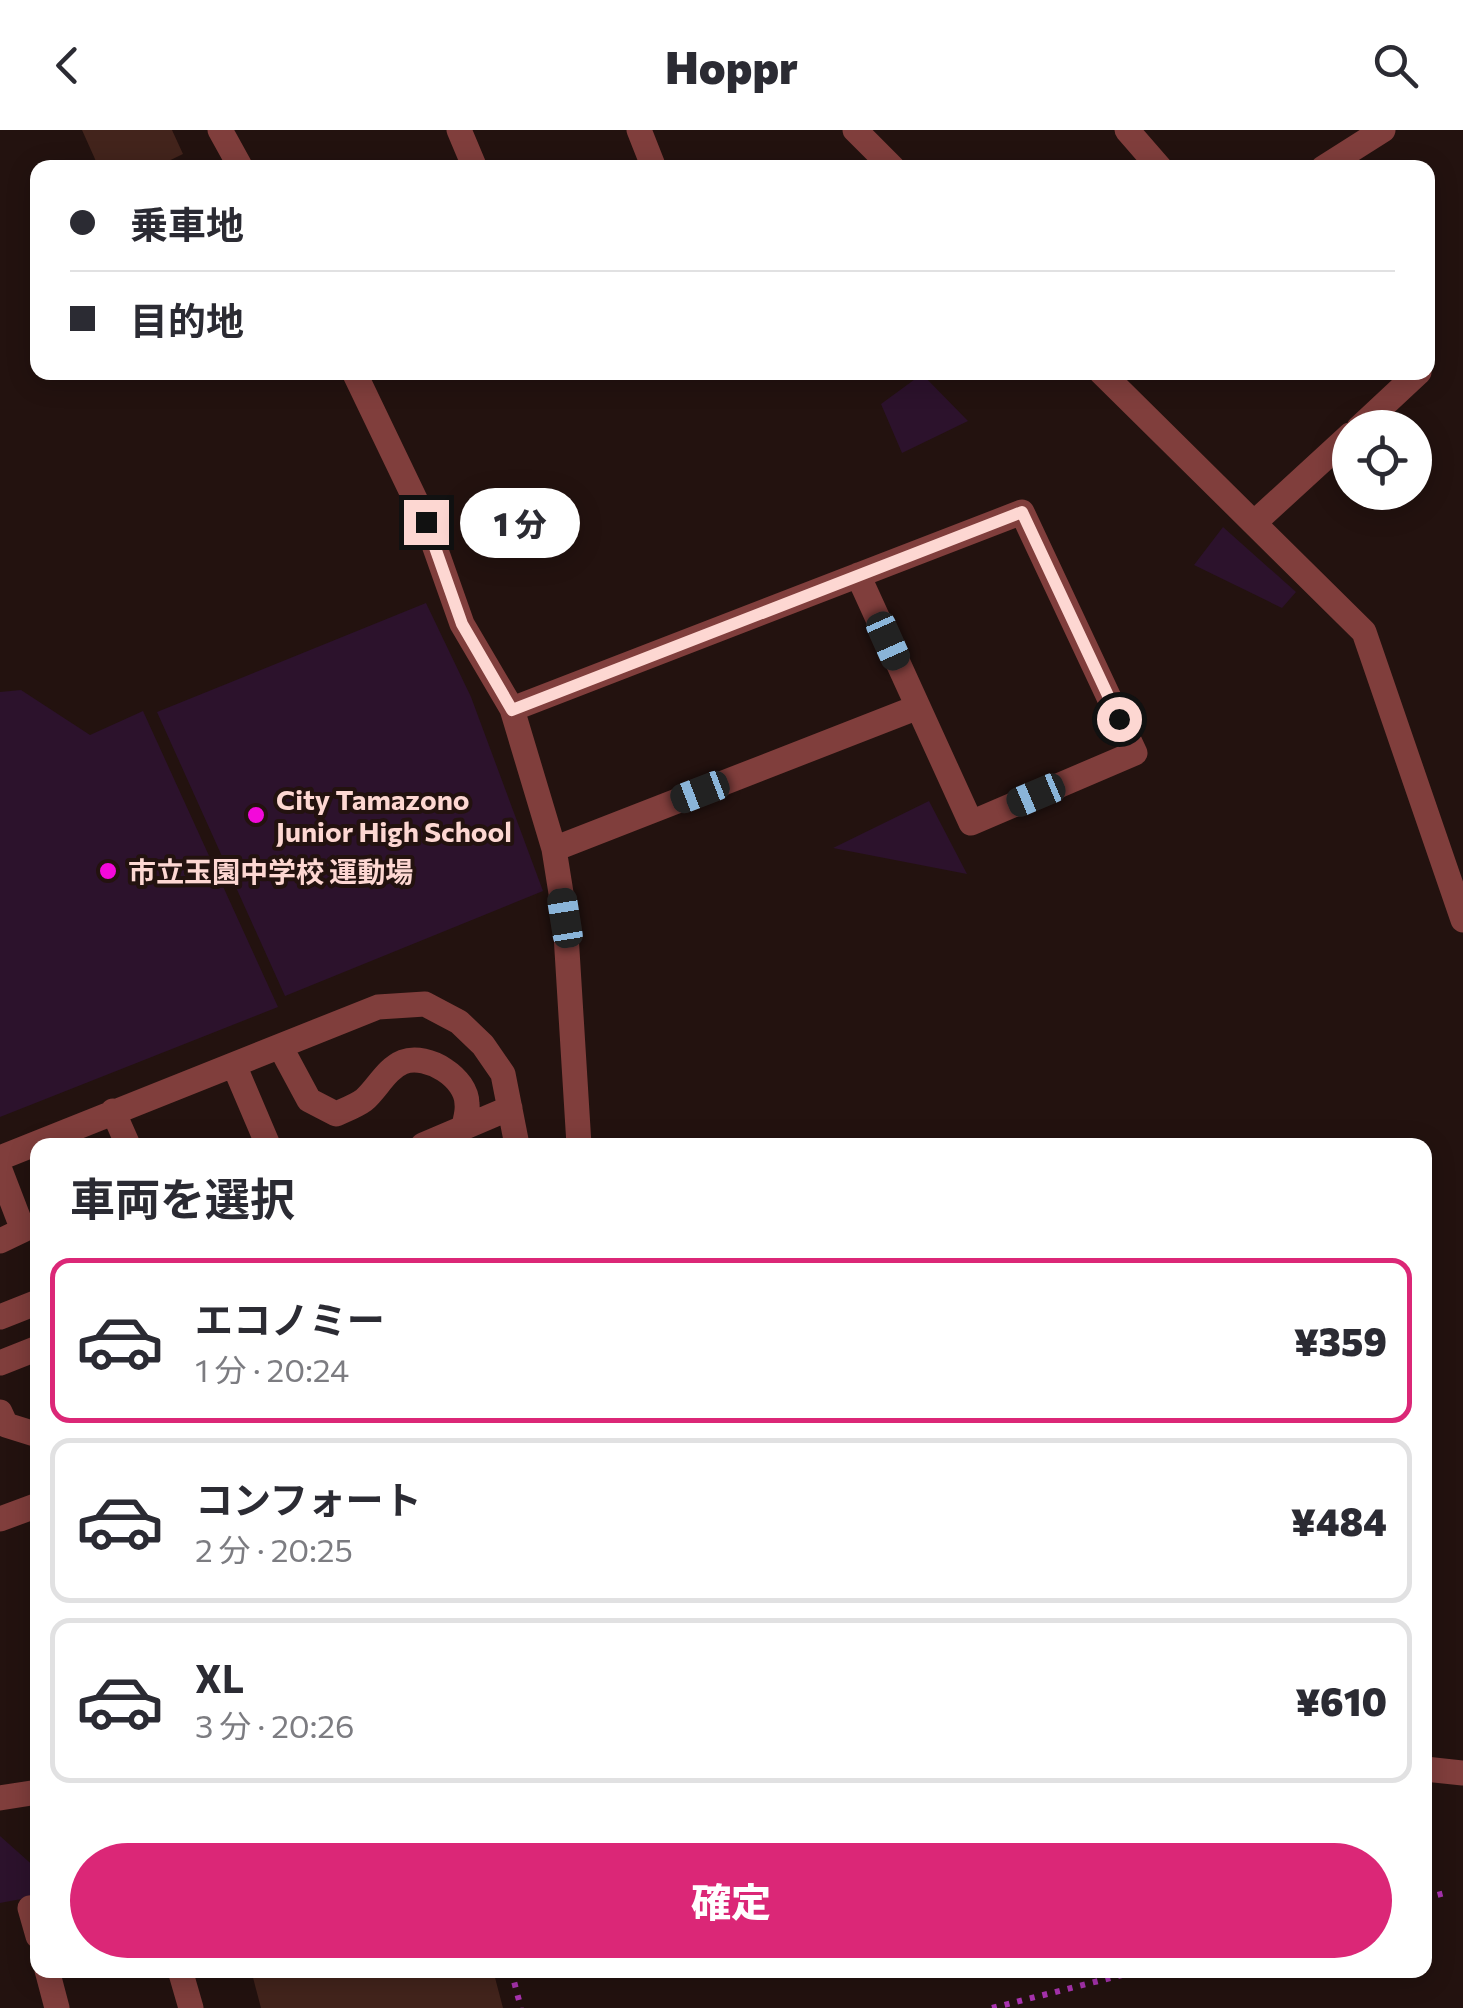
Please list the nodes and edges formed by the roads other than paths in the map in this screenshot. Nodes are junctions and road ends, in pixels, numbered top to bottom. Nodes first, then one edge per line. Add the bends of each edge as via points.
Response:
1 (220, 130) edge
2 (459, 130) edge
3 (639, 130) edge
4 (855, 130) edge
5 (1127, 130) edge
6 (1383, 130) edge
7 (237, 160) edge
8 (471, 160) edge
9 (651, 160) edge
10 (885, 160) edge
11 (1153, 160) edge
12 (1335, 160) edge
13 (358, 380) edge
14 (1109, 380) edge
15 (1410, 380) edge
16 (1378, 410) edge
17 (1332, 452) edge
18 (1254, 523) junction
19 (858, 575) junction
20 (918, 707) junction
21 (512, 710) junction
22 (554, 849) junction
23 (1463, 920) edge
24 (281, 1048) junction
25 (234, 1065) junction
26 (510, 1108) junction
27 (113, 1111) junction
28 (464, 1128) junction
29 (57, 1138) edge
30 (125, 1138) edge
31 (265, 1138) edge
32 (440, 1138) edge
33 (516, 1138) edge
34 (579, 1138) edge
35 (30, 1148) edge
36 (0, 1158) edge
37 (0, 1170) edge
38 (0, 1241) edge
39 (30, 1305) edge
40 (0, 1317) edge
41 (30, 1351) edge
42 (0, 1363) edge
43 (0, 1412) edge
44 (30, 1433) edge
45 (30, 1508) edge
46 (0, 1520) edge
47 (1432, 1770) edge
48 (1463, 1772) edge
49 (30, 1793) edge
50 (0, 1798) edge
51 (49, 1978) edge
52 (182, 1978) edge
53 (57, 2008) edge
54 (191, 2008) edge

1 - 7 street
2 - 8 street
3 - 9 street
4 - 10 street
5 - 11 street
6 - 12 street
13 - 21 street via 426,522 462,624
14 - 18 street
15 - 16 street
17 - 18 street
18 - 23 street via 1364,632
19 - 20 street
19 - 20 street via 1022,512 1135,753 970,823
19 - 21 street
20 - 22 street
21 - 22 street
22 - 34 street via 565,918
24 - 25 street
24 - 26 street via 378,1007 426,1004 483,1045 503,1074
24 - 28 street via 308,1100 336,1114 362,1101 403,1062 446,1070 468,1102
25 - 27 street
25 - 31 street
26 - 28 street
26 - 33 street
27 - 29 street
27 - 30 street
28 - 32 street
35 - 36 street
37 - 38 street via 24,1230
39 - 40 street
41 - 42 street
43 - 44 street via 6,1426
45 - 46 street
47 - 48 street
49 - 50 street
51 - 53 street
52 - 54 street

